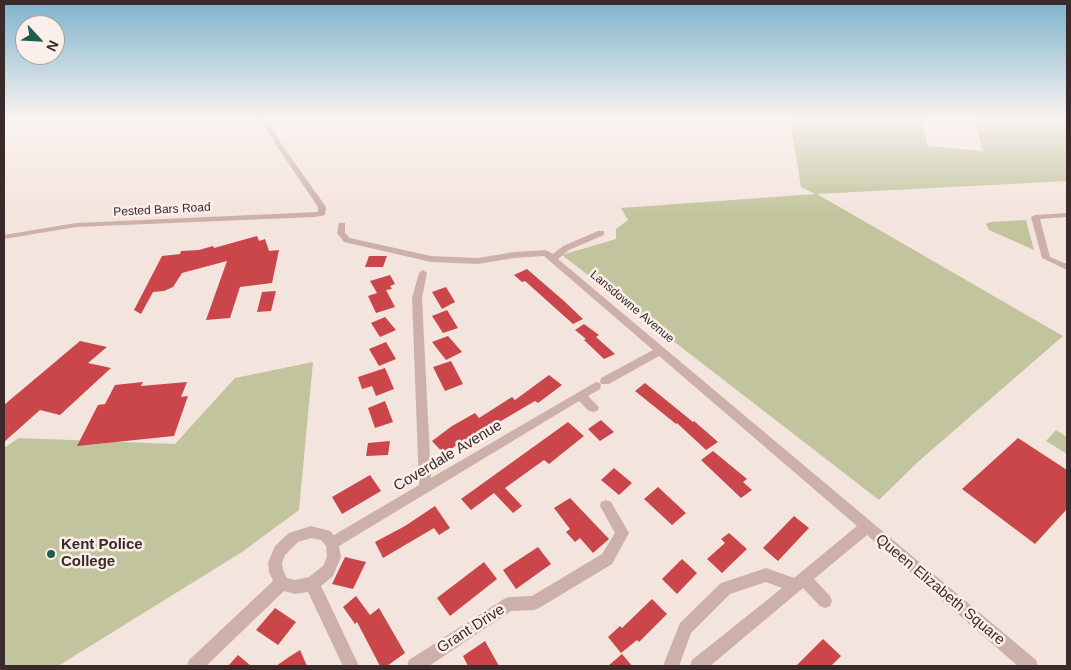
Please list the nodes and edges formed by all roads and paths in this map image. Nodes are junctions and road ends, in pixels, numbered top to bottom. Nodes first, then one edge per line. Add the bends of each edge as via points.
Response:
1 (284, 150) edge
2 (1067, 215) edge
3 (342, 225) dead end
4 (601, 233) dead end
5 (4, 237) edge
6 (553, 258) junction
7 (1067, 267) edge
8 (423, 273) dead end
9 (661, 350) junction
10 (581, 396) junction
11 (594, 408) dead end
12 (425, 489) junction
13 (606, 506) dead end
14 (866, 526) junction
15 (332, 543) junction
16 (282, 582) junction
17 (799, 582) junction
18 (312, 584) junction
19 (825, 601) dead end
20 (195, 666) edge
21 (351, 666) edge
22 (415, 666) edge
23 (671, 666) edge
24 (698, 666) edge
25 (1030, 666) edge

1 - 5 street, Pested Bars Road via 322,207 322,213 76,225
2 - 7 street via 1035,217 1046,258
3 - 6 street via 341,233 347,240 432,259 478,261 546,253
4 - 6 street via 566,248
6 - 9 street, Lansdowne Avenue
8 - 12 street via 417,298
9 - 10 street, Coverdale Avenue
9 - 14 street, Lansdowne Avenue
10 - 11 street
10 - 12 street, Coverdale Avenue
12 - 15 street, Coverdale Avenue
13 - 22 street, Grant Drive via 622,533 607,560 534,603 509,604
14 - 17 street, Queen Elizabeth Square
14 - 25 street, Queen Elizabeth Square
15 - 16 street via 325,535 311,532 294,537 280,551 275,563
15 - 18 street via 334,557 328,571
16 - 18 street via 295,587
16 - 20 street
17 - 19 street
17 - 23 street via 766,575 726,588 685,628
17 - 24 street, Queen Elizabeth Square
18 - 21 street

